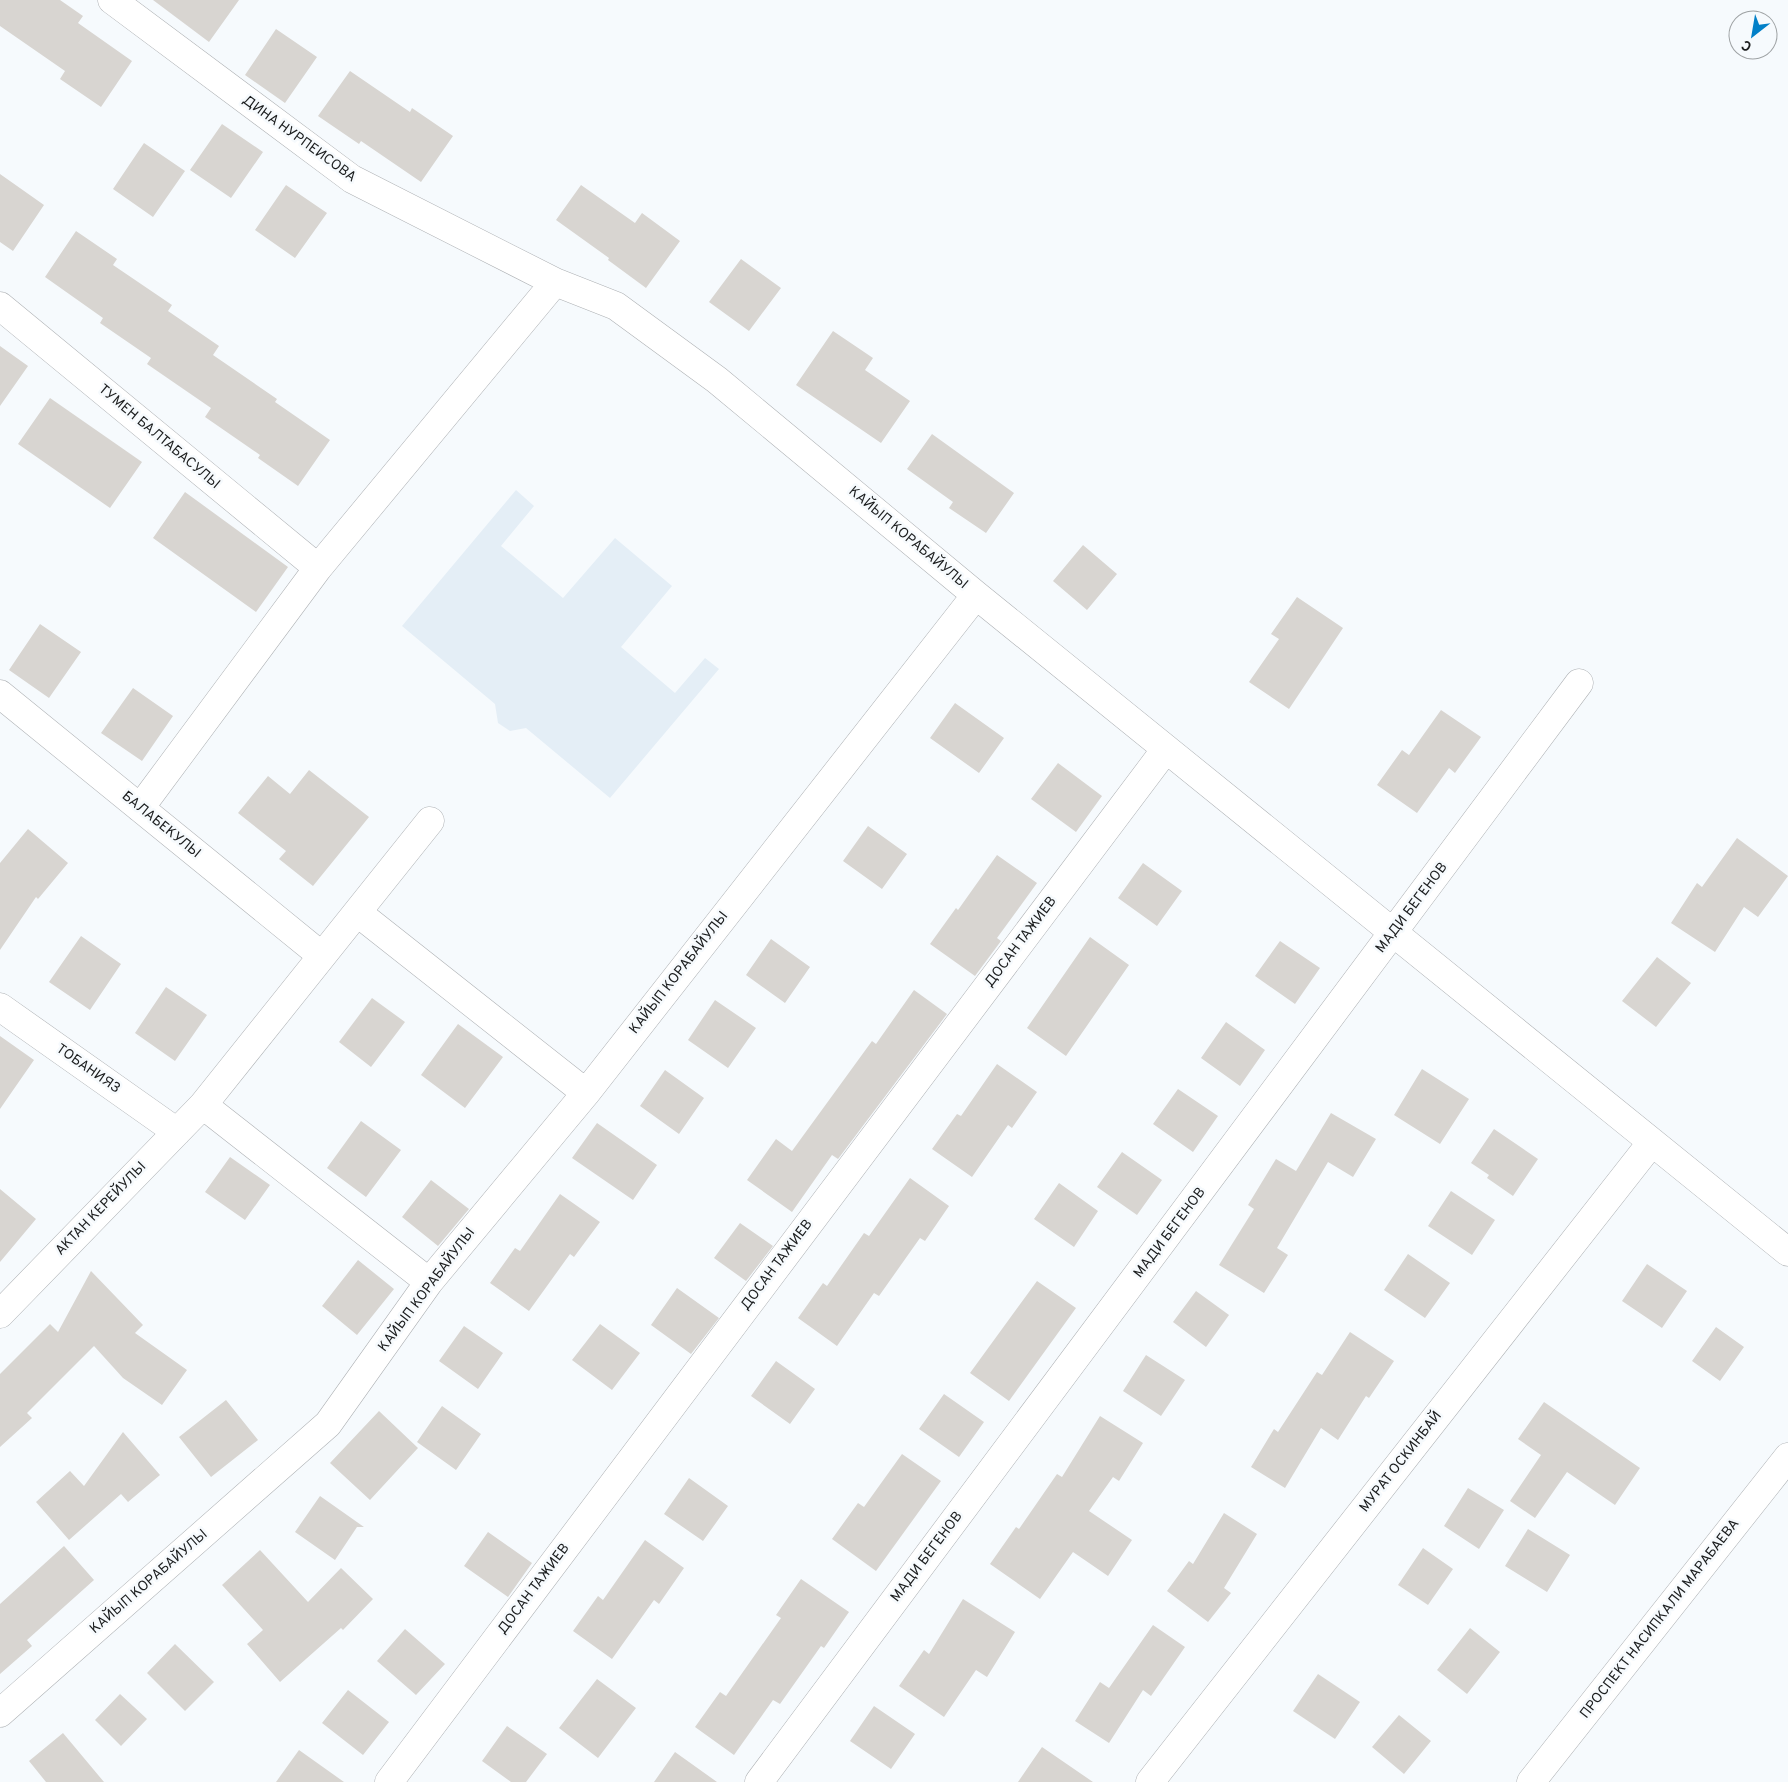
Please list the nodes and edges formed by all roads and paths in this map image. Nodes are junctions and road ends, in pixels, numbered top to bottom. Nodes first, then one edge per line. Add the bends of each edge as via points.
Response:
1 (112, 0) edge
2 (555, 282) junction
3 (0, 306) edge
4 (318, 568) junction
5 (976, 595) junction
6 (1579, 683) dead end
7 (0, 694) edge
8 (1166, 748) junction
9 (140, 808) junction
10 (430, 821) dead end
11 (358, 913) junction
12 (1394, 933) junction
13 (322, 956) junction
14 (0, 1007) edge
15 (586, 1093) junction
16 (203, 1105) junction
17 (177, 1132) junction
18 (1652, 1142) junction
19 (1788, 1252) edge
20 (429, 1282) junction
21 (0, 1314) edge
22 (1788, 1457) edge
23 (0, 1713) edge
24 (389, 1782) edge
25 (759, 1782) edge
26 (1150, 1782) edge
27 (1531, 1782) edge

1 - 2 street, ДИНА НУРПЕИСОВА via 352,179
2 - 4 street
2 - 5 street, КАЙЫП КОРАБАЙУЛЫ via 616,306 717,380
3 - 4 street, ТУМЕН БАЛТАБАСУЛЫ
4 - 9 street
5 - 8 street
5 - 15 street, КАЙЫП КОРАБАЙУЛЫ
6 - 12 street, МАДИ БЕГЕНОВ
7 - 9 street, БАЛАБЕКУЛЫ
8 - 12 street
8 - 24 street, ДОСАН ТАЖИЕВ
9 - 13 street, БАЛАБЕКУЛЫ
10 - 11 street, АКТАН КЕРЕЙУЛЫ
11 - 13 street, АКТАН КЕРЕЙУЛЫ
11 - 15 street
12 - 18 street
12 - 25 street, МАДИ БЕГЕНОВ
13 - 16 street, АКТАН КЕРЕЙУЛЫ
14 - 17 street, ТОБАНИЯЗ
15 - 20 street, КАЙЫП КОРАБАЙУЛЫ
16 - 17 street, АКТАН КЕРЕЙУЛЫ
16 - 20 street
17 - 21 street, АКТАН КЕРЕЙУЛЫ
18 - 19 street
18 - 26 street, МУРАТ ОСКИНБАЙ
20 - 23 street, КАЙЫП КОРАБАЙУЛЫ via 328,1424
22 - 27 street, ПРОСПЕКТ НАСИПКАЛИ МАРАБАЕВА

